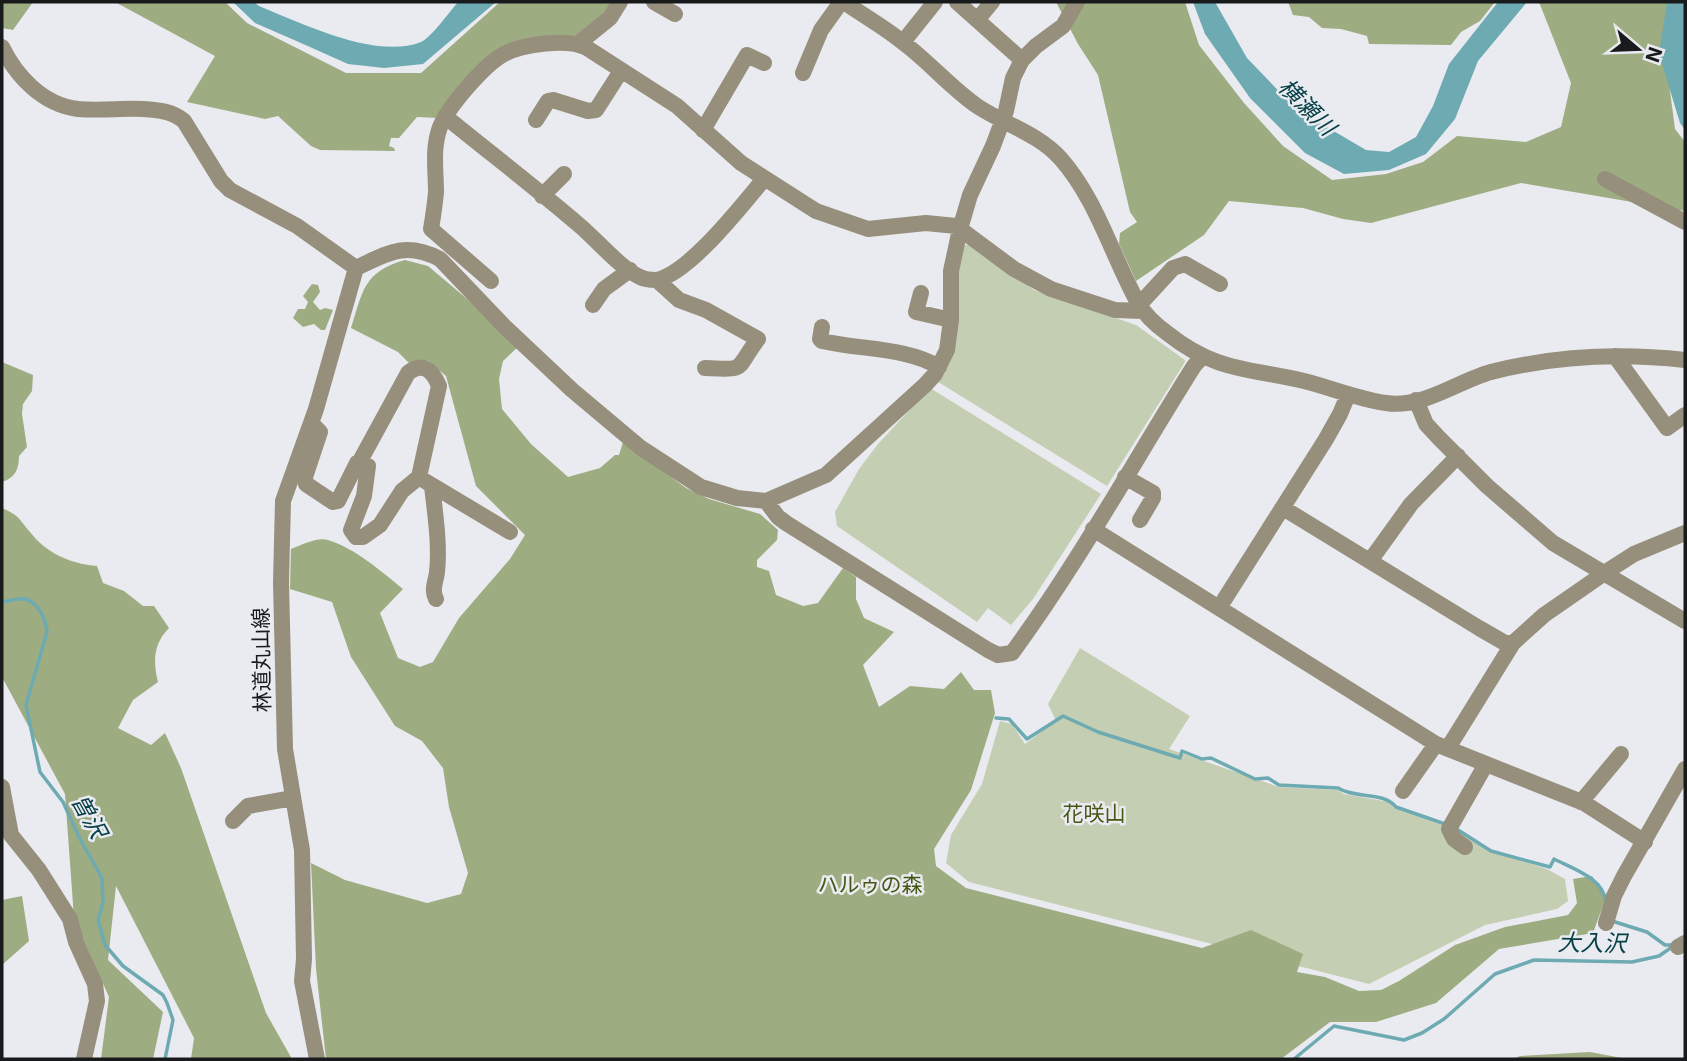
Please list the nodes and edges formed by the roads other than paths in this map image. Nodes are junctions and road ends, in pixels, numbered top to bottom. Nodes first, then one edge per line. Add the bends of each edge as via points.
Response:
1 (620, 2) edge
2 (654, 2) edge
3 (842, 2) edge
4 (935, 2) edge
5 (957, 2) edge
6 (992, 2) edge
7 (1076, 5) edge
8 (674, 14) dead end
9 (978, 19) junction
10 (903, 42) junction
11 (579, 43) junction
12 (2, 47) edge
13 (1022, 60) junction
14 (764, 63) dead end
15 (7, 70) edge
16 (621, 71) junction
17 (803, 73) dead end
18 (446, 117) junction
19 (536, 120) dead end
20 (1002, 120) junction
21 (703, 130) junction
22 (564, 174) dead end
23 (1605, 178) dead end
24 (764, 179) junction
25 (542, 196) junction
26 (1685, 222) edge
27 (960, 229) junction
28 (356, 268) junction
29 (630, 270) junction
30 (657, 279) junction
31 (491, 281) dead end
32 (1220, 284) dead end
33 (921, 293) dead end
34 (593, 304) dead end
35 (1141, 308) junction
36 (951, 320) junction
37 (822, 327) dead end
38 (1615, 356) junction
39 (1202, 357) junction
40 (1685, 360) edge
41 (939, 367) junction
42 (705, 368) dead end
43 (1348, 394) junction
44 (1416, 400) junction
45 (1685, 415) edge
46 (311, 423) junction
47 (1458, 456) junction
48 (360, 461) junction
49 (1125, 477) junction
50 (426, 481) junction
51 (766, 501) junction
52 (1283, 508) junction
53 (1140, 520) dead end
54 (1093, 529) junction
55 (510, 532) dead end
56 (1685, 533) edge
57 (1370, 561) junction
58 (1604, 574) junction
59 (436, 599) dead end
60 (1219, 608) junction
61 (1685, 621) edge
62 (1513, 643) junction
63 (1442, 746) junction
64 (1621, 754) dead end
65 (1486, 764) junction
66 (1685, 769) edge
67 (2, 787) edge
68 (1403, 791) dead end
69 (293, 798) junction
70 (1581, 802) junction
71 (233, 821) dead end
72 (1645, 842) junction
73 (1465, 847) dead end
74 (1606, 923) dead end
75 (84, 1059) edge
76 (317, 1059) edge

1 - 11 street via 610,18
2 - 8 street
3 - 10 street
3 - 17 street via 821,30
4 - 10 street
5 - 9 street
6 - 9 street
7 - 13 street via 1063,26
9 - 13 street
10 - 20 street via 963,94
11 - 16 street
11 - 18 street via 542,44 501,56
12 - 15 street
13 - 20 street
14 - 21 street via 747,55
15 - 28 street via 49,99 75,108 160,110 178,116 230,190 297,226
16 - 19 street via 596,110 553,100
16 - 21 street via 677,106
18 - 25 street
18 - 31 street via 434,161 431,229
20 - 27 street
20 - 35 street via 1051,149 1074,176
21 - 24 street
22 - 25 street
23 - 26 street
24 - 27 street via 816,211 868,229 939,223
24 - 30 street via 695,256
25 - 29 street
27 - 35 street via 1014,269 1051,289 1115,310
27 - 36 street via 951,271
28 - 46 street, 林道丸山線
28 - 51 street via 405,248 440,259 572,390 641,448 701,487 744,500
29 - 30 street
29 - 34 street via 604,289
30 - 42 street via 679,300 758,339 743,365
32 - 35 street via 1185,264 1173,268
33 - 36 street via 916,312
35 - 39 street
36 - 41 street via 947,350
37 - 41 street via 822,341 910,354
38 - 40 street
38 - 44 street via 1490,373
38 - 45 street via 1667,428
39 - 43 street
39 - 49 street
41 - 51 street via 826,475
43 - 44 street via 1388,404
43 - 52 street
44 - 47 street via 1426,424
46 - 48 street via 320,437 305,478 310,488 338,501
46 - 69 street, 林道丸山線 via 283,501 285,749
47 - 57 street via 1411,504
47 - 58 street via 1553,543
48 - 50 street via 368,466 368,472 351,530 356,537 373,531 402,491
48 - 50 street via 408,373 425,368 439,386
49 - 53 street via 1153,493
49 - 54 street
50 - 55 street
50 - 59 street via 437,531
51 - 54 street via 786,523 998,655 1012,653
52 - 57 street
52 - 60 street
54 - 60 street
56 - 58 street via 1633,554
57 - 62 street via 1496,638
58 - 61 street
58 - 62 street via 1544,615
60 - 63 street
62 - 63 street
63 - 65 street
63 - 68 street
64 - 70 street
65 - 70 street
65 - 73 street via 1449,829
66 - 72 street
67 - 75 street via 11,835 70,919 95,984 97,1001
69 - 71 street via 248,806
69 - 76 street, 林道丸山線 via 302,850 302,981
70 - 72 street
72 - 74 street via 1614,895

